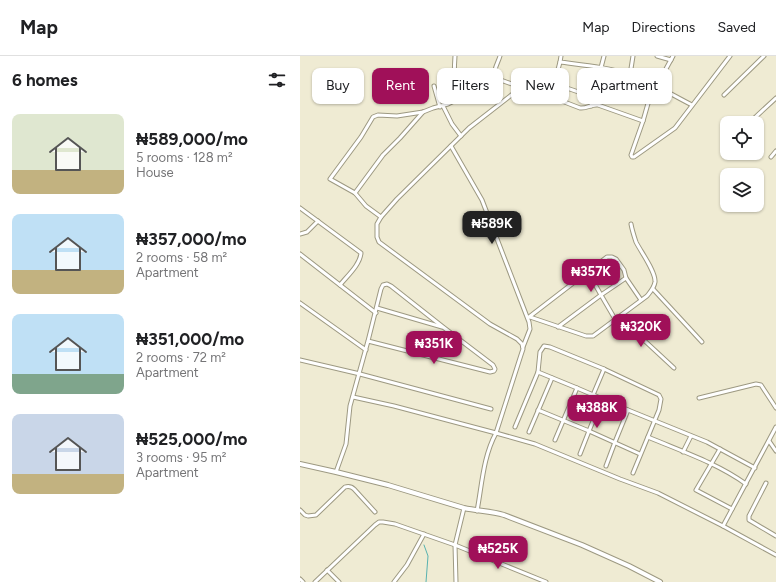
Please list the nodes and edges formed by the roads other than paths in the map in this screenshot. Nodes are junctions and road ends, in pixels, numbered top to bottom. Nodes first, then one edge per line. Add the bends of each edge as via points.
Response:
1 (455, 56) edge
2 (500, 56) edge
3 (561, 56) edge
4 (604, 56) edge
5 (634, 56) edge
6 (657, 56) edge
7 (673, 56) edge
8 (730, 56) edge
9 (764, 56) edge
10 (671, 60) junction
11 (560, 62) junction
12 (454, 68) edge
13 (495, 68) edge
14 (600, 68) joint
15 (631, 68) edge
16 (667, 68) edge
17 (434, 86) dead end
18 (577, 92) edge
19 (511, 94) edge
20 (672, 95) edge
21 (724, 95) dead end
22 (776, 98) edge
23 (448, 104) edge
24 (569, 104) edge
25 (648, 104) edge
26 (692, 105) junction
27 (441, 106) junction
28 (591, 106) joint
29 (423, 112) junction
30 (757, 116) edge
31 (643, 121) junction
32 (461, 136) junction
33 (451, 146) junction
34 (776, 151) edge
35 (771, 157) dead end
36 (355, 193) junction
37 (300, 208) edge
38 (381, 217) junction
39 (318, 221) junction
40 (631, 224) dead end
41 (300, 234) edge
42 (300, 254) edge
43 (588, 272) junction
44 (626, 278) junction
45 (340, 285) junction
46 (653, 290) junction
47 (601, 295) junction
48 (641, 300) junction
49 (300, 303) edge
50 (377, 308) junction
51 (376, 313) junction
52 (619, 317) junction
53 (529, 318) junction
54 (615, 320) junction
55 (443, 327) junction
56 (558, 327) junction
57 (368, 341) junction
58 (702, 342) dead end
59 (522, 349) junction
60 (366, 350) junction
61 (300, 360) edge
62 (674, 368) dead end
63 (604, 369) junction
64 (538, 372) junction
65 (360, 374) junction
66 (552, 378) junction
67 (577, 388) junction
68 (593, 395) junction
69 (353, 397) junction
70 (699, 398) dead end
71 (602, 399) junction
72 (776, 408) edge
73 (491, 409) dead end
74 (538, 410) junction
75 (628, 410) junction
76 (563, 420) junction
77 (654, 421) junction
78 (515, 427) dead end
79 (776, 427) edge
80 (589, 430) junction
81 (528, 432) dead end
82 (496, 433) junction
83 (691, 436) junction
84 (648, 437) junction
85 (555, 440) dead end
86 (769, 440) junction
87 (615, 442) junction
88 (720, 449) junction
89 (776, 451) edge
90 (683, 452) junction
91 (580, 454) dead end
92 (640, 454) junction
93 (300, 464) edge
94 (711, 464) junction
95 (606, 466) dead end
96 (755, 468) junction
97 (336, 472) junction
98 (633, 473) dead end
99 (766, 483) dead end
100 (746, 484) junction
101 (464, 508) junction
102 (732, 509) junction
103 (300, 510) edge
104 (477, 511) junction
105 (375, 512) dead end
106 (723, 526) junction
107 (424, 534) junction
108 (776, 535) edge
109 (455, 545) junction
110 (776, 555) edge
111 (327, 570) junction
112 (300, 579) edge
113 (303, 582) edge
114 (315, 582) edge
115 (339, 582) edge
116 (394, 582) edge
117 (456, 582) edge
118 (546, 582) edge
119 (660, 582) edge

1 - 12 street
2 - 13 street
3 - 11 street
4 - 14 street
5 - 15 street
6 - 10 street
7 - 10 street
8 - 26 street
9 - 21 street
10 - 16 street
11 - 14 street
11 - 18 street via 555,83
17 - 27 street
19 - 32 street
20 - 26 street
22 - 30 street
23 - 27 street
24 - 28 street via 580,108
25 - 31 street
26 - 31 street via 675,128 632,157
27 - 29 street
27 - 32 street
28 - 31 street via 598,105
29 - 36 street via 383,155
29 - 36 street via 372,117 361,137 330,179
32 - 33 street
33 - 38 street
33 - 53 street via 482,200
34 - 35 street
36 - 38 street via 366,206
37 - 39 street
38 - 59 street via 377,231 379,242 490,324 517,340 522,344
39 - 41 street via 307,232
39 - 45 street via 361,253 358,262
40 - 46 street via 633,234 654,276
42 - 45 street
43 - 44 street via 608,257 612,257 616,258
43 - 47 street
43 - 53 street
44 - 47 street
44 - 48 street
45 - 51 street
46 - 48 street
46 - 58 street
47 - 54 street
47 - 56 street
48 - 52 street
49 - 60 street
50 - 51 street
50 - 55 street
50 - 55 street via 381,289 387,284
51 - 57 street
52 - 54 street
52 - 62 street
53 - 56 street
53 - 59 street via 530,329
54 - 56 street via 590,337
55 - 57 street via 493,365 494,371
57 - 60 street
59 - 82 street
60 - 65 street
61 - 65 street
63 - 64 street via 544,346 540,352
63 - 68 street
63 - 77 street via 660,395 661,401
64 - 66 street
64 - 78 street
65 - 69 street
65 - 73 street
66 - 67 street
66 - 74 street
67 - 68 street
67 - 76 street
68 - 71 street
69 - 82 street
69 - 97 street via 346,444
70 - 72 street via 756,384 760,385
71 - 75 street
71 - 80 street
74 - 76 street
74 - 81 street
75 - 77 street
75 - 87 street
76 - 80 street
76 - 85 street
77 - 83 street
77 - 84 street
79 - 86 street
80 - 87 street
80 - 91 street
82 - 104 street via 488,454
82 - 106 street via 535,444 658,493
83 - 88 street
83 - 90 street
84 - 90 street
84 - 92 street
86 - 89 street
86 - 96 street
87 - 92 street
87 - 95 street
88 - 94 street
88 - 96 street
90 - 94 street
92 - 98 street
93 - 97 street
94 - 100 street
94 - 102 street via 696,490
96 - 100 street
97 - 101 street
99 - 108 street via 749,520
100 - 102 street
101 - 104 street
101 - 109 street
102 - 106 street
103 - 105 street via 308,516 316,515 349,486
104 - 119 street via 504,515 582,544
106 - 110 street
107 - 109 street
107 - 111 street via 395,524 379,522
107 - 116 street via 407,565
109 - 117 street
109 - 118 street
111 - 114 street
111 - 115 street
112 - 113 street

